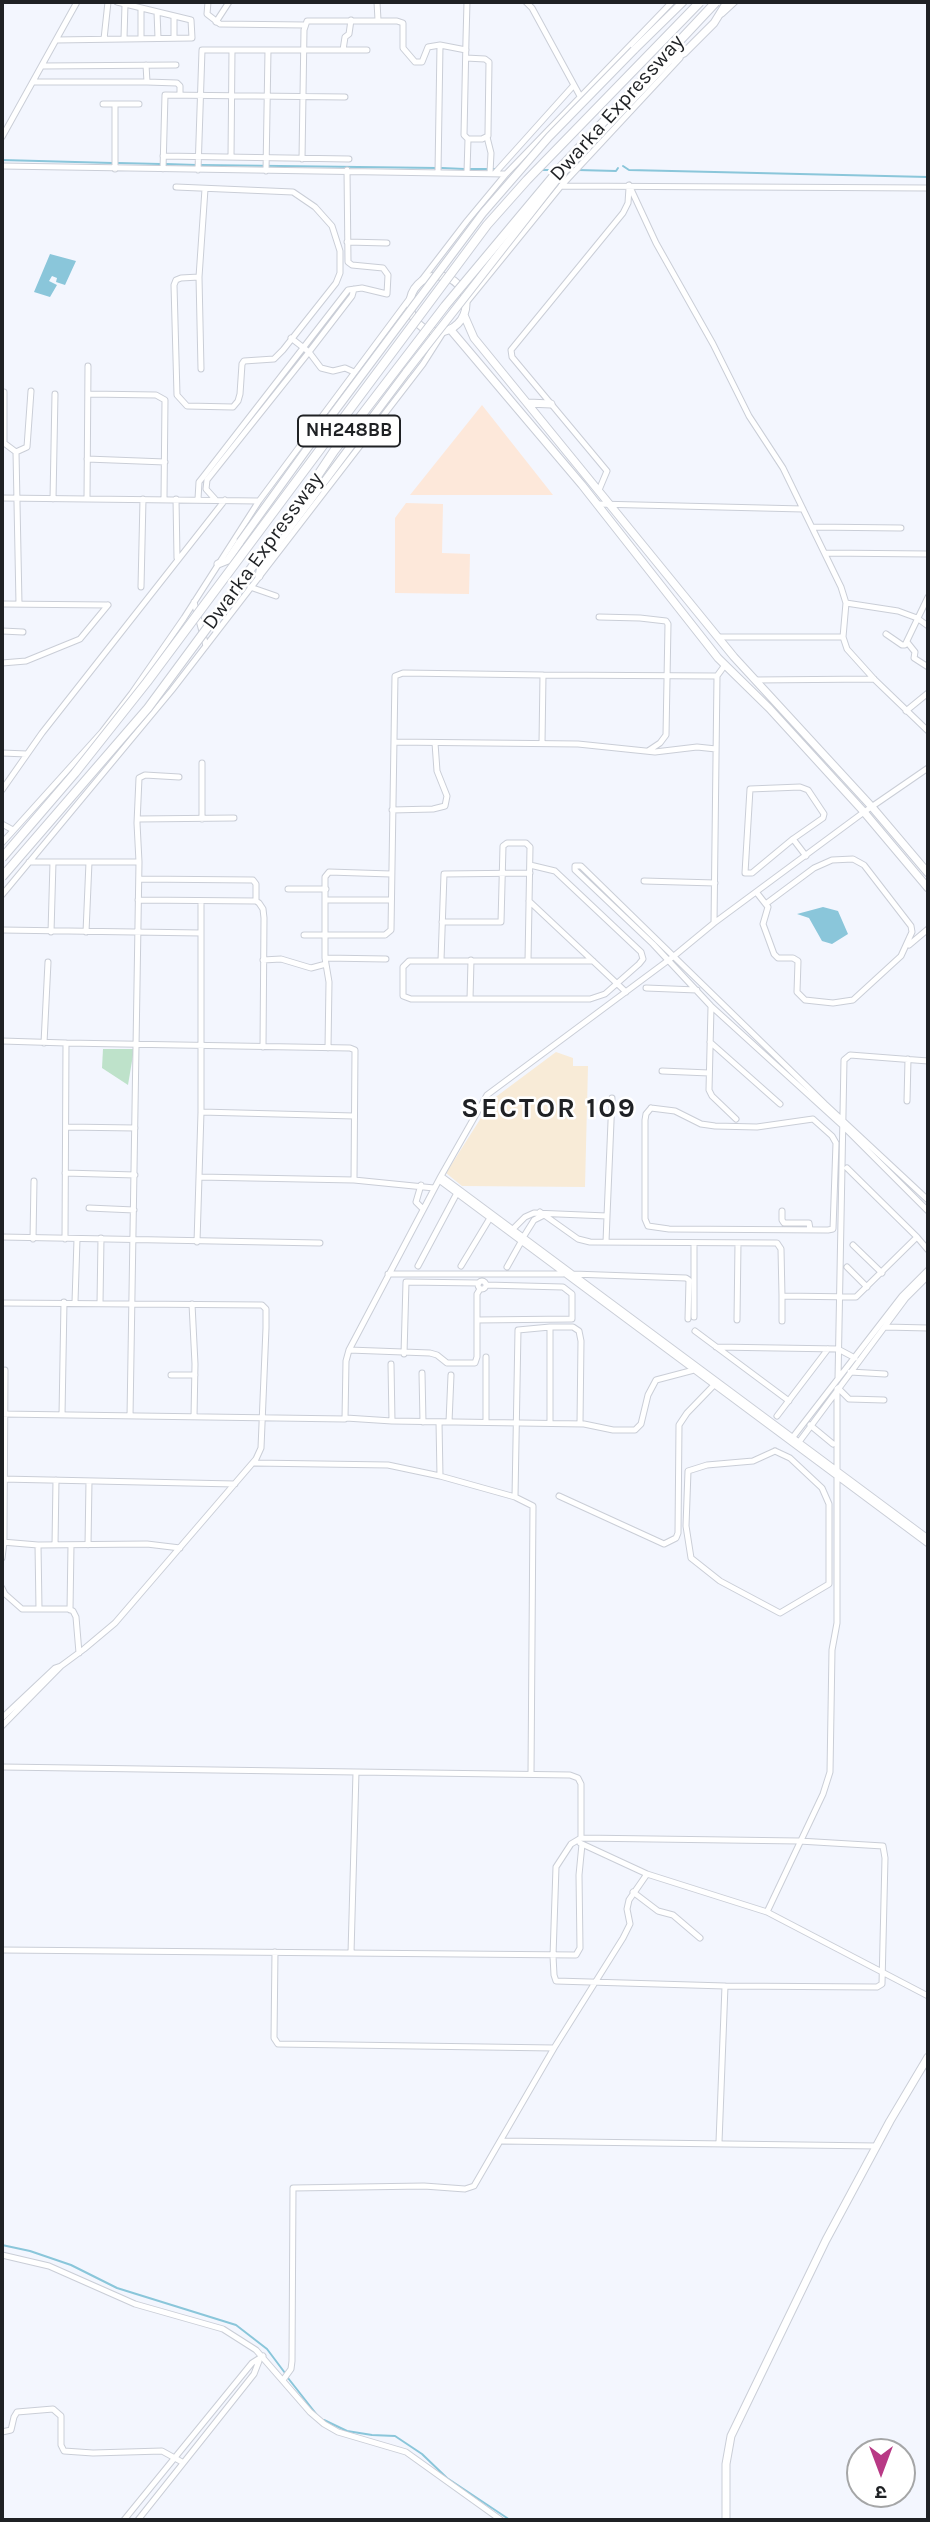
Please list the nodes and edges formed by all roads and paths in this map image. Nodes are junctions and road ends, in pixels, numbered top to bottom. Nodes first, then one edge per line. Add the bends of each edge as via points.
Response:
1 (77, 2) edge
2 (108, 2) edge
3 (117, 2) edge
4 (208, 2) edge
5 (229, 2) edge
6 (377, 2) edge
7 (467, 2) edge
8 (526, 2) edge
9 (672, 2) edge
10 (683, 2) edge
11 (700, 2) edge
12 (716, 2) edge
13 (727, 2) edge
14 (734, 2) edge
15 (130, 4) edge
16 (141, 8) junction
17 (157, 12) junction
18 (174, 16) junction
19 (351, 20) junction
20 (378, 20) junction
21 (216, 22) junction
22 (714, 23) junction
23 (305, 25) junction
24 (104, 38) junction
25 (124, 38) junction
26 (141, 38) junction
27 (158, 38) junction
28 (174, 38) junction
29 (56, 40) junction
30 (440, 45) junction
31 (232, 50) junction
32 (268, 50) junction
33 (305, 50) junction
34 (343, 50) junction
35 (367, 51) dead end
36 (466, 51) junction
37 (684, 53) junction
38 (466, 58) junction
39 (146, 65) junction
40 (176, 65) dead end
41 (42, 66) junction
42 (33, 82) junction
43 (147, 82) junction
44 (574, 85) junction
45 (180, 94) junction
46 (200, 95) junction
47 (232, 95) junction
48 (267, 96) junction
49 (580, 96) junction
50 (304, 97) junction
51 (345, 97) dead end
52 (103, 104) dead end
53 (115, 104) junction
54 (139, 104) dead end
55 (2, 137) edge
56 (486, 137) junction
57 (468, 139) junction
58 (163, 156) junction
59 (199, 157) junction
60 (231, 158) junction
61 (302, 159) junction
62 (349, 159) dead end
63 (266, 165) junction
64 (2, 166) edge
65 (115, 169) junction
66 (163, 169) junction
67 (198, 170) junction
68 (347, 170) junction
69 (510, 171) junction
70 (438, 172) junction
71 (467, 172) junction
72 (492, 173) junction
73 (629, 185) junction
74 (561, 186) junction
75 (176, 187) dead end
76 (928, 188) edge
77 (205, 189) junction
78 (347, 242) junction
79 (387, 243) dead end
80 (199, 277) junction
81 (421, 281) junction
82 (354, 289) junction
83 (410, 298) junction
84 (466, 303) junction
85 (464, 315) junction
86 (298, 330) junction
87 (447, 330) junction
88 (291, 338) junction
89 (310, 339) junction
90 (316, 343) junction
91 (303, 347) junction
92 (309, 352) junction
93 (88, 366) dead end
94 (201, 369) dead end
95 (354, 372) junction
96 (31, 391) dead end
97 (4, 392) dead end
98 (55, 394) dead end
99 (89, 394) junction
100 (528, 403) junction
101 (551, 404) junction
102 (16, 452) junction
103 (88, 459) junction
104 (165, 462) junction
105 (198, 489) junction
106 (206, 489) junction
107 (599, 490) junction
108 (2, 498) edge
109 (17, 498) junction
110 (87, 498) junction
111 (164, 498) junction
112 (53, 499) junction
113 (143, 499) junction
114 (176, 499) junction
115 (198, 499) junction
116 (215, 499) junction
117 (225, 500) junction
118 (259, 501) junction
119 (610, 503) junction
120 (597, 504) junction
121 (803, 509) junction
122 (812, 527) junction
123 (901, 528) dead end
124 (825, 553) junction
125 (928, 554) edge
126 (177, 559) junction
127 (218, 564) junction
128 (259, 576) junction
129 (141, 587) dead end
130 (250, 587) junction
131 (276, 596) dead end
132 (928, 597) edge
133 (194, 601) junction
134 (846, 603) junction
135 (2, 604) edge
136 (19, 604) junction
137 (599, 617) dead end
138 (917, 618) junction
139 (928, 626) edge
140 (2, 631) edge
141 (23, 632) dead end
142 (886, 634) dead end
143 (719, 637) junction
144 (843, 637) junction
145 (907, 642) junction
146 (206, 646) junction
147 (2, 663) edge
148 (725, 665) junction
149 (927, 671) edge
150 (543, 675) junction
151 (717, 676) junction
152 (668, 678) junction
153 (755, 680) junction
154 (874, 680) junction
155 (928, 693) edge
156 (906, 711) junction
157 (928, 731) edge
158 (394, 743) junction
159 (435, 743) junction
160 (542, 743) junction
161 (716, 749) junction
162 (647, 751) junction
163 (2, 753) edge
164 (27, 754) junction
165 (202, 763) dead end
166 (928, 768) edge
167 (179, 777) dead end
168 (2, 790) edge
169 (872, 807) junction
170 (392, 810) junction
171 (864, 813) junction
172 (202, 818) junction
173 (234, 818) dead end
174 (138, 819) junction
175 (2, 824) edge
176 (13, 830) junction
177 (793, 839) junction
178 (2, 844) edge
179 (806, 856) junction
180 (2, 858) edge
181 (29, 862) junction
182 (53, 862) junction
183 (89, 862) junction
184 (139, 862) junction
185 (530, 865) junction
186 (530, 873) junction
187 (928, 873) edge
188 (391, 874) junction
189 (502, 874) junction
190 (2, 877) edge
191 (139, 879) junction
192 (644, 881) dead end
193 (715, 883) junction
194 (928, 888) edge
195 (288, 889) dead end
196 (326, 889) junction
197 (757, 892) junction
198 (2, 895) edge
199 (138, 900) junction
200 (326, 900) junction
201 (391, 900) junction
202 (201, 901) junction
203 (256, 901) junction
204 (529, 901) junction
205 (767, 903) junction
206 (442, 922) junction
207 (714, 923) junction
208 (928, 929) edge
209 (2, 930) edge
210 (51, 932) junction
211 (86, 932) junction
212 (138, 933) junction
213 (201, 933) junction
214 (304, 934) dead end
215 (326, 935) junction
216 (907, 947) junction
217 (674, 956) junction
218 (386, 959) dead end
219 (264, 960) junction
220 (441, 960) junction
221 (471, 960) junction
222 (326, 961) junction
223 (528, 961) junction
224 (593, 961) junction
225 (666, 961) junction
226 (48, 962) dead end
227 (617, 984) junction
228 (646, 988) dead end
229 (696, 990) junction
230 (625, 992) junction
231 (470, 999) junction
232 (711, 1006) junction
233 (2, 1041) edge
234 (710, 1042) junction
235 (44, 1043) junction
236 (66, 1044) junction
237 (137, 1044) junction
238 (200, 1046) junction
239 (264, 1047) junction
240 (328, 1048) junction
241 (908, 1059) junction
242 (928, 1060) edge
243 (662, 1071) dead end
244 (709, 1073) junction
245 (612, 1098) dead end
246 (907, 1101) dead end
247 (780, 1104) dead end
248 (825, 1107) junction
249 (201, 1112) junction
250 (832, 1114) junction
251 (354, 1116) junction
252 (736, 1119) dead end
253 (813, 1119) junction
254 (844, 1123) junction
255 (821, 1126) junction
256 (66, 1127) junction
257 (135, 1128) junction
258 (847, 1168) dead end
259 (65, 1173) junction
260 (135, 1175) junction
261 (199, 1177) junction
262 (440, 1178) junction
263 (354, 1180) junction
264 (34, 1181) dead end
265 (421, 1185) junction
266 (434, 1188) junction
267 (457, 1193) junction
268 (928, 1200) edge
269 (89, 1208) dead end
270 (423, 1209) junction
271 (134, 1210) junction
272 (782, 1211) dead end
273 (928, 1211) edge
274 (542, 1214) junction
275 (607, 1216) junction
276 (490, 1218) junction
277 (514, 1228) junction
278 (810, 1229) junction
279 (2, 1237) edge
280 (917, 1237) junction
281 (101, 1238) junction
282 (33, 1239) junction
283 (65, 1239) junction
284 (77, 1239) junction
285 (522, 1239) junction
286 (134, 1240) junction
287 (197, 1242) junction
288 (606, 1242) junction
289 (320, 1243) dead end
290 (694, 1243) junction
291 (738, 1243) junction
292 (853, 1245) dead end
293 (928, 1250) edge
294 (418, 1266) dead end
295 (461, 1266) dead end
296 (507, 1267) dead end
297 (846, 1267) dead end
298 (928, 1270) edge
299 (882, 1273) junction
300 (388, 1274) junction
301 (564, 1274) junction
302 (572, 1276) junction
303 (928, 1276) edge
304 (577, 1284) junction
305 (479, 1286) junction
306 (563, 1287) junction
307 (867, 1287) junction
308 (571, 1292) junction
309 (782, 1296) junction
310 (839, 1298) junction
311 (64, 1302) junction
312 (75, 1302) junction
313 (2, 1303) edge
314 (100, 1303) junction
315 (132, 1304) junction
316 (192, 1304) junction
317 (477, 1320) junction
318 (737, 1320) dead end
319 (782, 1321) dead end
320 (550, 1327) junction
321 (885, 1327) junction
322 (928, 1328) edge
323 (695, 1331) dead end
324 (716, 1347) junction
325 (828, 1349) junction
326 (838, 1349) junction
327 (349, 1350) junction
328 (404, 1354) junction
329 (486, 1357) dead end
330 (855, 1358) junction
331 (391, 1364) dead end
332 (5, 1370) dead end
333 (694, 1370) junction
334 (850, 1372) junction
335 (422, 1373) dead end
336 (885, 1374) dead end
337 (171, 1375) dead end
338 (451, 1375) dead end
339 (195, 1376) junction
340 (838, 1380) junction
341 (716, 1383) junction
342 (837, 1389) junction
343 (884, 1400) dead end
344 (789, 1401) junction
345 (825, 1405) junction
346 (3, 1414) edge
347 (62, 1415) junction
348 (837, 1415) junction
349 (130, 1416) junction
350 (777, 1416) dead end
351 (194, 1417) junction
352 (261, 1418) junction
353 (346, 1418) junction
354 (393, 1421) junction
355 (423, 1422) junction
356 (439, 1422) junction
357 (449, 1422) junction
358 (486, 1422) junction
359 (516, 1423) junction
360 (550, 1423) junction
361 (580, 1423) junction
362 (810, 1425) junction
363 (793, 1437) junction
364 (799, 1442) junction
365 (833, 1444) dead end
366 (818, 1461) junction
367 (254, 1463) junction
368 (807, 1474) junction
369 (837, 1474) junction
370 (440, 1476) junction
371 (3, 1479) edge
372 (56, 1480) junction
373 (89, 1482) junction
374 (235, 1484) junction
375 (559, 1496) dead end
376 (515, 1497) junction
377 (928, 1538) edge
378 (3, 1542) edge
379 (928, 1544) edge
380 (38, 1545) junction
381 (55, 1545) junction
382 (71, 1545) junction
383 (88, 1545) junction
384 (180, 1548) junction
385 (2, 1558) edge
386 (2, 1588) edge
387 (39, 1609) junction
388 (70, 1610) junction
389 (79, 1653) junction
390 (61, 1666) junction
391 (2, 1718) edge
392 (2, 1726) edge
393 (2, 1767) edge
394 (356, 1772) junction
395 (531, 1774) junction
396 (579, 1841) junction
397 (799, 1841) junction
398 (647, 1874) junction
399 (633, 1892) junction
400 (767, 1912) junction
401 (699, 1938) dead end
402 (2, 1950) edge
403 (275, 1952) junction
404 (351, 1953) junction
405 (553, 1956) junction
406 (882, 1971) junction
407 (596, 1983) junction
408 (726, 1986) junction
409 (928, 1996) edge
410 (554, 2048) junction
411 (928, 2057) edge
412 (502, 2141) junction
413 (719, 2142) junction
414 (877, 2146) junction
415 (2, 2255) edge
416 (261, 2358) junction
417 (283, 2380) junction
418 (2, 2432) edge
419 (174, 2457) junction
420 (182, 2462) junction
421 (124, 2520) edge
422 (138, 2520) edge
423 (501, 2520) edge
424 (726, 2520) edge

1 - 29 street
2 - 24 street
3 - 15 street
4 - 21 street via 207,14
5 - 21 street
6 - 20 street
7 - 36 street
8 - 44 street
9 - 49 street
10 - 127 main road, bridge via 549,137 483,213 228,560
11 - 180 highway, Dwarka Expressway / NH248BB, bridge via 487,225 147,682
12 - 190 highway, Dwarka Expressway / NH248BB, bridge via 562,166 445,306 148,708
13 - 22 main road
14 - 22 street
15 - 16 street
15 - 25 street
16 - 17 street
16 - 26 street
17 - 18 street
17 - 27 street
18 - 28 street
18 - 28 street via 191,20 193,26 192,38
19 - 20 street
19 - 23 street via 310,20
19 - 34 street
20 - 30 street via 403,23 403,48 415,62 422,62 428,47
21 - 23 street
22 - 37 main road
23 - 33 street
24 - 25 street
24 - 29 street
25 - 26 street
26 - 27 street
27 - 28 street
29 - 41 street
30 - 36 street
30 - 70 street
31 - 32 street
31 - 46 street via 202,50
31 - 47 street
32 - 33 street
32 - 48 street
33 - 34 street
33 - 50 street
34 - 35 street
36 - 38 street
37 - 74 street
37 - 128 main road, bridge via 669,61 558,178 377,409 261,566
38 - 56 street via 489,62
38 - 57 street via 463,129
39 - 40 street
39 - 41 street
39 - 43 street
41 - 42 street
42 - 43 street
42 - 55 street
43 - 45 street via 177,83
44 - 49 street
44 - 72 street
45 - 46 street
45 - 58 street via 164,97
46 - 47 street
46 - 59 street
47 - 48 street
47 - 60 street
48 - 50 street
48 - 63 street
49 - 69 street
50 - 51 street
50 - 61 street
52 - 53 street
53 - 54 street
53 - 65 street
56 - 57 street
56 - 72 street
57 - 71 street
58 - 59 street
58 - 66 street
59 - 60 street
59 - 67 street
60 - 63 street
61 - 62 street
61 - 63 street
63 - 67 street
63 - 68 street
64 - 65 street
65 - 66 street
66 - 67 street
68 - 70 street
68 - 78 street
69 - 72 street
69 - 81 street
70 - 71 street
71 - 72 street
73 - 74 street
73 - 76 street
73 - 101 street via 623,213 511,350 512,358
73 - 121 street via 662,254
74 - 84 street
75 - 77 street
77 - 80 street
77 - 86 street via 293,192 332,226 341,257 338,278
78 - 79 street
78 - 82 street via 349,264 379,266 388,275 387,294
80 - 88 street via 181,278 174,285 177,395 187,406 233,407 240,394 244,361 274,359
80 - 94 street
81 - 83 main road
81 - 84 main road via 436,276 454,281
82 - 89 street via 348,290
82 - 90 street
83 - 87 main road via 418,324
83 - 95 street
84 - 85 main road
85 - 87 main road
85 - 100 main road via 474,338
86 - 88 street
86 - 89 street
87 - 120 main road
87 - 128 street
88 - 91 street
89 - 90 street
89 - 91 street
90 - 92 street
91 - 92 street
91 - 105 street via 202,477
92 - 95 street via 321,368
92 - 106 street via 208,480
93 - 99 street
95 - 118 street
96 - 102 street via 27,447
97 - 102 street via 4,443
98 - 112 street
99 - 103 street
99 - 104 street via 166,400
100 - 101 main road
100 - 107 main road
101 - 107 street via 607,471
102 - 109 street
103 - 104 street
103 - 110 street
104 - 111 street
105 - 106 street
105 - 115 street
106 - 116 street
107 - 119 main road
108 - 109 street
109 - 112 street
109 - 136 street
110 - 112 street
110 - 113 street
111 - 113 street
111 - 114 street
113 - 129 street
114 - 115 street
114 - 126 street
115 - 116 street
116 - 117 street
117 - 118 street
117 - 126 street
118 - 127 street
119 - 120 street
119 - 121 street
119 - 143 main road
120 - 148 main road
121 - 122 street
122 - 123 street
122 - 124 street
124 - 125 street
124 - 134 street
126 - 164 street
127 - 133 street
128 - 130 street
130 - 131 street
130 - 146 street
132 - 138 street
133 - 146 street
133 - 176 street via 102,732
134 - 138 street
134 - 144 street
135 - 136 street
136 - 147 street via 108,605 80,639 26,661
137 - 152 street via 666,621
138 - 139 street
138 - 145 street
140 - 141 street
142 - 145 street via 902,645
143 - 144 street
143 - 153 main road
144 - 154 street via 851,655
145 - 149 street
146 - 181 street
148 - 151 street
148 - 171 main road
150 - 152 street
150 - 158 street via 399,674 394,680
150 - 160 street
151 - 152 street
151 - 161 street
152 - 162 street via 666,735
153 - 154 street
153 - 169 main road
154 - 156 street
155 - 156 street
156 - 157 street
158 - 159 street
158 - 170 street
159 - 160 street
159 - 170 street via 437,771 447,796 444,806
160 - 162 street
161 - 162 street
161 - 193 street
163 - 164 street
164 - 168 street
165 - 172 street
166 - 169 street
167 - 174 street via 141,775
169 - 171 street
169 - 187 main road
170 - 188 street
171 - 179 street
171 - 194 main road
172 - 173 street
172 - 174 street
174 - 184 street
175 - 176 street
176 - 178 street
177 - 177 street via 752,873 745,873 750,789 808,790 823,818
177 - 179 street
179 - 197 street
181 - 182 street
181 - 198 street
182 - 183 street
182 - 210 street
183 - 184 street
183 - 211 street
184 - 191 street
185 - 186 street
185 - 189 street via 529,844 507,843
185 - 227 street via 555,871 641,952 643,959
186 - 189 street
186 - 204 street
188 - 196 street via 329,872
188 - 201 street
189 - 206 street via 444,874
189 - 206 street via 501,922
191 - 199 street
191 - 203 street via 253,880
192 - 193 street
193 - 207 street
195 - 196 street
196 - 200 street
197 - 205 street
197 - 207 street
199 - 202 street
199 - 212 street
200 - 201 street
200 - 215 street
201 - 215 street via 390,933
202 - 203 street
202 - 213 street
203 - 219 street via 263,909
204 - 223 street
204 - 224 street
205 - 216 street via 814,868 832,860 853,859 864,865 911,926
205 - 216 street via 764,924 774,954 798,961 797,992 805,1000 853,1000
206 - 220 street
207 - 217 street
208 - 216 street
209 - 210 street
210 - 211 street
211 - 212 street
212 - 213 street
212 - 237 street
213 - 238 street
214 - 215 street
215 - 222 street
217 - 225 street
217 - 225 street via 575,866
217 - 248 street
218 - 222 street
219 - 222 street via 281,959 311,968
219 - 239 street
220 - 221 street
220 - 231 street via 405,962 403,996
221 - 223 street
221 - 231 street
222 - 240 street
223 - 224 street
224 - 227 street
225 - 229 street
225 - 230 street
226 - 235 street
227 - 230 street
227 - 231 street via 590,999
228 - 229 street
229 - 232 street
230 - 262 street via 487,1095
232 - 234 street
232 - 248 street
233 - 235 street
234 - 244 street
234 - 247 street
235 - 236 street
236 - 237 street
236 - 256 street
237 - 238 street
237 - 257 street
238 - 239 street
238 - 249 street
239 - 240 street
240 - 251 street via 350,1048 356,1053
241 - 242 street
241 - 246 street
241 - 254 street via 846,1057
243 - 244 street
244 - 252 street via 712,1096
245 - 275 street
248 - 250 street
248 - 253 street
249 - 251 street
249 - 261 street
250 - 254 street
250 - 255 street
251 - 263 street
253 - 255 street
253 - 278 street via 757,1127 715,1126 681,1112 654,1108 645,1120 648,1226
254 - 268 street
254 - 273 street
254 - 310 street
255 - 278 street via 836,1143 835,1224 833,1229
256 - 257 street
256 - 259 street
257 - 260 street
258 - 280 street
259 - 260 street
259 - 283 street
260 - 271 street
261 - 263 street
261 - 287 street
262 - 266 street
262 - 267 street
262 - 277 street
263 - 265 street
264 - 282 street
265 - 266 street
265 - 270 street via 416,1202
266 - 270 street
267 - 276 street
267 - 294 street
269 - 271 street
270 - 300 street
271 - 286 street
272 - 278 street via 784,1223 809,1223
274 - 275 street
274 - 277 street via 525,1217
274 - 285 street
274 - 288 street via 578,1239
275 - 288 street
276 - 285 street
276 - 295 street
277 - 285 street
279 - 282 street
280 - 293 street
280 - 299 street
281 - 284 street
281 - 286 street
281 - 314 street
282 - 283 street
283 - 284 street
284 - 312 street
285 - 296 street
285 - 301 street
285 - 302 street
286 - 287 street
286 - 315 street
287 - 289 street
288 - 290 street
290 - 291 street
290 - 302 street via 691,1318 687,1278
291 - 309 street via 780,1245
291 - 318 street
292 - 299 street
297 - 307 street
298 - 330 street
299 - 307 street
300 - 301 street
300 - 327 street
301 - 302 street
302 - 304 street
302 - 306 street
302 - 341 street
303 - 321 street
304 - 308 street
304 - 333 street
305 - 306 street via 484,1282
305 - 317 street
305 - 328 street via 406,1282
306 - 308 street
307 - 310 street via 856,1297
308 - 317 street via 571,1320
309 - 310 street
309 - 319 street
310 - 326 street
311 - 312 street
311 - 313 street
311 - 347 street
312 - 314 street
314 - 315 street
315 - 316 street
315 - 349 street
316 - 339 street
316 - 352 street via 265,1306
317 - 328 street via 475,1363 447,1363 430,1353
320 - 359 street via 517,1333
320 - 360 street
320 - 361 street via 576,1328 580,1334
321 - 322 street
321 - 334 street
323 - 324 street
324 - 325 street
324 - 344 street
325 - 326 street
325 - 344 street
326 - 330 street
326 - 340 street
327 - 328 street
327 - 353 street via 345,1361
329 - 358 street
330 - 340 street
331 - 354 street
332 - 346 street
333 - 341 street
333 - 361 street via 656,1380 635,1430
334 - 336 street
334 - 342 street
335 - 355 street
337 - 339 street
338 - 357 street
339 - 351 street
340 - 363 street
341 - 363 street
341 - 366 street
341 - 375 street via 679,1425 676,1538 664,1544
342 - 343 street via 849,1399
342 - 345 street
342 - 348 street
344 - 350 street
345 - 348 street
345 - 362 street
346 - 347 street
346 - 371 street
347 - 349 street
348 - 369 street
349 - 351 street
351 - 352 street
352 - 353 street
352 - 367 street via 261,1448
353 - 354 street
354 - 355 street
355 - 356 street
356 - 357 street
356 - 370 street
357 - 358 street
358 - 359 street
359 - 360 street
359 - 376 street
360 - 361 street
362 - 364 street
362 - 365 street
363 - 364 street
364 - 369 street
366 - 368 street
366 - 369 street
367 - 370 street via 381,1465
367 - 374 street
368 - 368 street via 775,1451 754,1461 688,1471 686,1526 691,1558 720,1581 780,1613 829,1584 829,1504 822,1488
369 - 377 street
369 - 379 street
369 - 397 street via 830,1772
370 - 376 street
371 - 372 street
371 - 378 street
372 - 373 street
372 - 381 street
373 - 374 street
373 - 383 street
374 - 384 street
376 - 395 street via 535,1509
378 - 380 street
378 - 385 street
380 - 381 street
380 - 387 street
381 - 382 street
382 - 383 street
382 - 388 street
383 - 384 street
384 - 389 street via 115,1623
386 - 387 street via 22,1609
387 - 388 street
388 - 389 street via 76,1617
389 - 390 street
390 - 391 street
390 - 392 street
393 - 394 street
394 - 395 street
394 - 404 street
395 - 396 street via 578,1778
396 - 397 street
396 - 398 street
396 - 405 street via 556,1867
396 - 405 street via 580,1952
397 - 400 street
397 - 406 street via 883,1846
398 - 399 street
398 - 400 street
399 - 401 street via 658,1911 673,1915
399 - 407 street via 628,1905 630,1924
400 - 406 street
402 - 403 street
403 - 404 street
403 - 410 street via 274,2038 278,2044
404 - 405 street
405 - 407 street via 556,1981
406 - 408 street via 882,1984 877,1987
406 - 409 street
407 - 408 street
407 - 410 street
408 - 413 street
410 - 412 street
411 - 414 main road
412 - 413 street
412 - 417 street via 470,2188 293,2188 292,2361
413 - 414 street
414 - 424 main road via 731,2436
415 - 416 street via 49,2266 135,2304 223,2329
416 - 417 street
416 - 419 street
416 - 420 street via 254,2374
417 - 423 street via 324,2424 406,2452
418 - 419 street via 11,2430 17,2412 53,2409 61,2417 64,2451 159,2451
419 - 420 street
419 - 421 street
420 - 422 street

